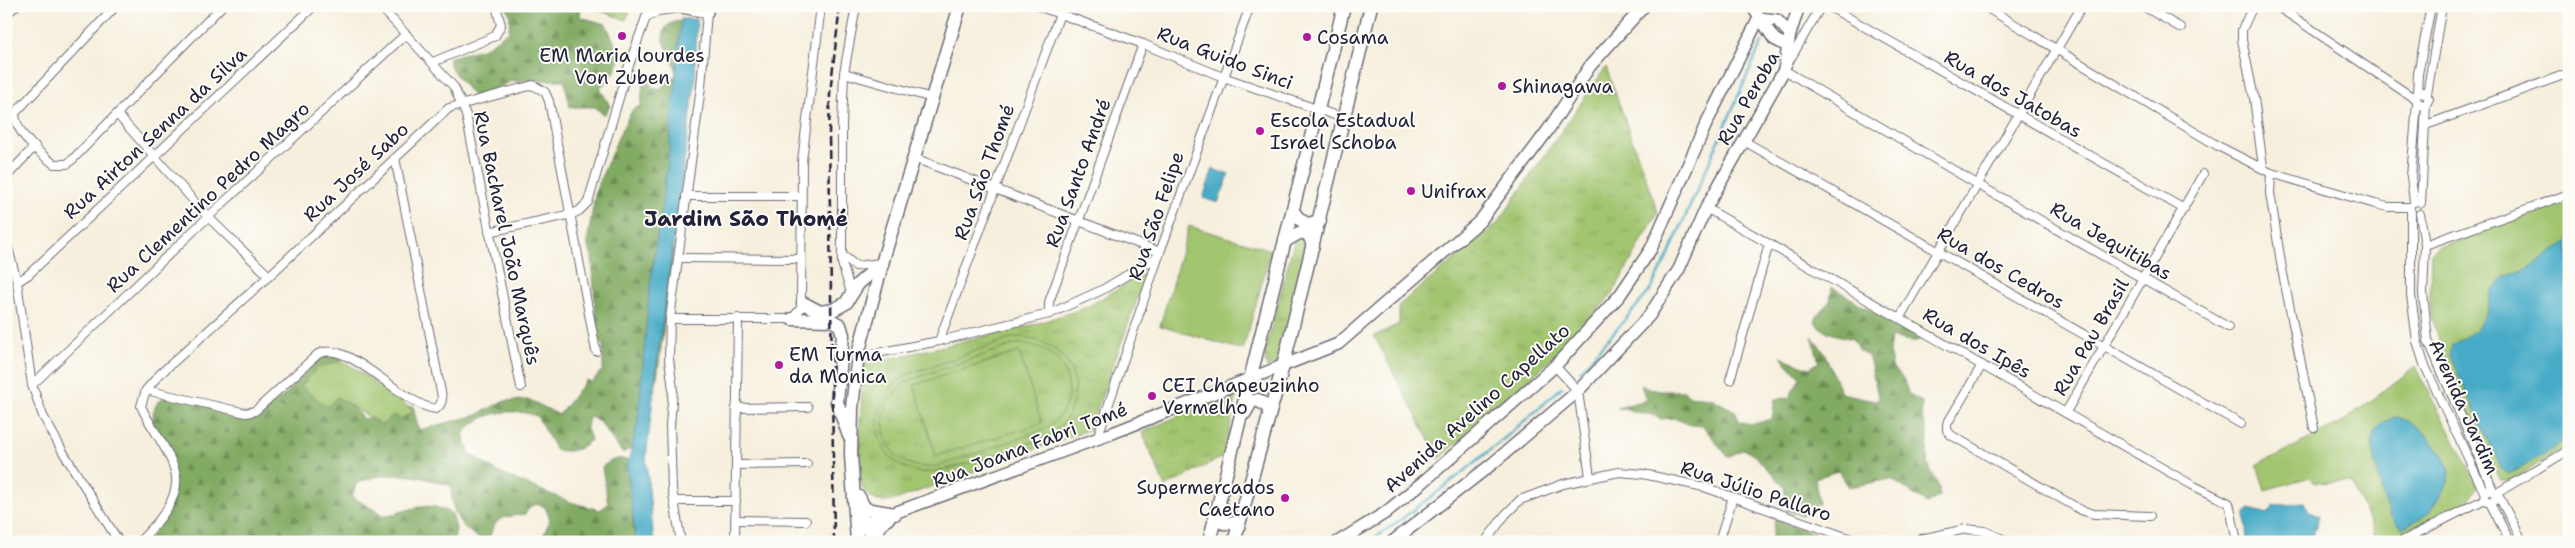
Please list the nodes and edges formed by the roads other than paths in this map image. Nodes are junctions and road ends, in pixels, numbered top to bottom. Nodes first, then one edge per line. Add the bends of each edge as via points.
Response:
1 (16, 6) edge
2 (116, 6) edge
3 (222, 6) edge
4 (314, 6) edge
5 (380, 6) edge
6 (496, 6) edge
7 (650, 6) edge
8 (821, 6) edge
9 (856, 6) edge
10 (960, 6) edge
11 (1038, 6) edge
12 (1250, 6) edge
13 (1344, 6) edge
14 (1371, 6) edge
15 (1644, 6) edge
16 (1752, 6) edge
17 (1799, 6) edge
18 (1821, 6) edge
19 (1828, 6) edge
20 (1984, 6) edge
21 (2082, 6) edge
22 (2143, 6) edge
23 (2253, 6) edge
24 (2277, 6) edge
25 (2431, 6) edge
26 (2442, 6) edge
27 (678, 7) edge
28 (703, 10) edge
29 (6, 14) edge
30 (1060, 14) junction
31 (646, 18) junction
32 (1759, 18) junction
33 (2181, 28) dead end
34 (406, 34) junction
35 (1790, 34) junction
36 (1143, 44) junction
37 (1792, 47) junction
38 (2056, 48) junction
39 (432, 62) junction
40 (1784, 70) junction
41 (844, 73) junction
42 (2569, 73) edge
43 (1224, 77) junction
44 (2427, 94) junction
45 (932, 98) junction
46 (2416, 98) junction
47 (461, 103) junction
48 (2426, 104) junction
49 (1317, 110) junction
50 (117, 114) junction
51 (2017, 115) junction
52 (1343, 118) junction
53 (2426, 125) junction
54 (1744, 140) junction
55 (35, 146) junction
56 (154, 157) junction
57 (395, 158) junction
58 (914, 158) junction
59 (2263, 167) junction
60 (2271, 173) junction
61 (2203, 174) dead end
62 (6, 177) edge
63 (1977, 184) junction
64 (996, 188) junction
65 (2569, 194) edge
66 (686, 196) junction
67 (800, 196) junction
68 (2414, 206) junction
69 (1706, 208) junction
70 (2184, 209) junction
71 (1293, 211) junction
72 (572, 214) junction
73 (208, 218) junction
74 (1078, 220) junction
75 (1320, 221) junction
76 (489, 232) junction
77 (6, 240) edge
78 (1285, 241) junction
79 (1768, 244) junction
80 (2425, 245) junction
81 (1313, 246) junction
82 (1937, 250) junction
83 (1160, 254) junction
84 (842, 255) junction
85 (678, 258) junction
86 (801, 259) junction
87 (882, 263) junction
88 (269, 276) junction
89 (2144, 279) junction
90 (17, 282) junction
91 (852, 296) junction
92 (802, 303) junction
93 (1048, 314) junction
94 (1900, 317) junction
95 (738, 318) junction
96 (670, 319) junction
97 (792, 319) junction
98 (2228, 327) dead end
99 (939, 341) junction
100 (2105, 346) junction
101 (596, 352) dead end
102 (858, 354) junction
103 (1982, 365) junction
104 (1283, 366) junction
105 (1555, 366) junction
106 (1250, 378) junction
107 (1730, 380) dead end
108 (32, 385) junction
109 (521, 387) dead end
110 (146, 390) junction
111 (1578, 390) junction
112 (808, 407) dead end
113 (736, 408) junction
114 (1269, 412) junction
115 (2066, 412) junction
116 (1241, 420) junction
117 (2241, 424) dead end
118 (2314, 428) dead end
119 (1097, 439) junction
120 (851, 441) junction
121 (2569, 450) edge
122 (807, 464) dead end
123 (736, 465) junction
124 (1590, 477) junction
125 (1224, 485) junction
126 (855, 491) junction
127 (2496, 493) junction
128 (1733, 497) junction
129 (2486, 499) junction
130 (675, 501) junction
131 (736, 501) junction
132 (854, 513) junction
133 (895, 514) junction
134 (2150, 516) dead end
135 (736, 520) junction
136 (806, 521) dead end
137 (1239, 523) junction
138 (864, 524) junction
139 (119, 542) edge
140 (139, 542) edge
141 (681, 542) edge
142 (735, 542) edge
143 (857, 542) edge
144 (876, 542) edge
145 (1209, 542) edge
146 (1234, 542) edge
147 (1338, 542) edge
148 (1392, 542) edge
149 (1485, 542) edge
150 (1719, 542) edge
151 (1860, 542) edge
152 (1908, 542) edge
153 (2009, 542) edge
154 (2237, 542) edge
155 (2400, 542) edge
156 (2510, 542) edge
157 (2523, 542) edge

1 - 29 street
2 - 55 street via 15,113 16,125
3 - 50 street
4 - 56 street, Rua Airton Senna da Silva
5 - 34 street, Rua Bacharel João Marquês
6 - 39 street via 501,25 495,36
7 - 31 street
8 - 67 street via 804,129
9 - 41 street
10 - 45 main road
11 - 30 street, Rua Guido Sinci
12 - 43 street, Rua São Felipe
13 - 49 main road
14 - 52 main road
15 - 104 street, Rua Joana Fabri Tomé via 1590,66 1548,130 1480,221 1342,340
16 - 32 street
17 - 35 street
18 - 37 street, Rua Peroba
19 - 51 street, Rua dos Jatobas
20 - 38 street
21 - 38 street
22 - 33 street
23 - 59 street via 2242,30 2242,40
24 - 46 street
25 - 46 street, Avenida Jardim
26 - 44 street
27 - 28 street
27 - 31 street via 658,11
28 - 66 street via 701,87
30 - 36 street, Rua Guido Sinci
30 - 64 street, Rua São Thomé
31 - 72 street via 590,196 579,211
32 - 35 street via 1777,20
32 - 37 street via 1774,39
32 - 105 street, Avenida Avelino Capellato via 1707,122 1651,249 1620,296
34 - 39 street, Rua Bacharel João Marquês
34 - 73 street, Rua Clementino Pedro Magro
35 - 37 street
36 - 43 street, Rua Guido Sinci
36 - 74 street, Rua Santo André
37 - 40 street
38 - 51 street
38 - 59 street via 2218,146
39 - 47 street, Rua Bacharel João Marquês via 454,87
40 - 54 street, Rua Peroba
40 - 63 street, Rua Jequitibas
41 - 45 street
41 - 84 street
42 - 53 street
43 - 49 street, Rua Guido Sinci
43 - 83 street, Rua São Felipe
44 - 46 street
44 - 48 street, Avenida Jardim
45 - 58 main road
46 - 48 street via 2421,105
46 - 68 street, Avenida Jardim via 2412,168
47 - 57 street, Rua José Sabo via 439,116
47 - 72 street, Rua José Sabo via 533,85 545,92
47 - 76 street, Rua Bacharel João Marquês
48 - 53 street, Avenida Jardim
49 - 52 street, Rua Guido Sinci
49 - 71 main road
50 - 55 street via 67,164 54,164
50 - 56 street
51 - 63 street
51 - 70 street, Rua dos Jatobas
52 - 75 main road
53 - 68 street, Avenida Jardim
54 - 69 street, Rua Peroba
54 - 82 street, Rua dos Cedros
55 - 62 street
56 - 73 street
56 - 90 street, Rua Airton Senna da Silva
57 - 88 street, Rua José Sabo
57 - 110 street via 442,398 436,409 418,405 346,355 330,350 318,354 255,411 246,414
58 - 64 street
58 - 87 main road
59 - 60 street
60 - 68 street via 2388,207
60 - 118 street via 2270,193 2282,268
61 - 70 street, Rua Pau Brasil
63 - 82 street
63 - 89 street, Rua Jequitibas
64 - 74 street
64 - 99 street, Rua São Thomé
65 - 80 street
66 - 67 street
66 - 85 street
67 - 86 street
68 - 80 street, Avenida Jardim via 2423,210 2420,214
68 - 129 street, Avenida Jardim via 2411,295 2417,341 2424,364
69 - 79 street, Rua dos Ipês
69 - 111 street via 1666,293 1649,316
70 - 89 street, Rua Pau Brasil
71 - 75 main road via 1307,224
71 - 78 main road
72 - 76 street
72 - 101 street, Rua José Sabo
73 - 88 street
73 - 108 street, Rua Clementino Pedro Magro
74 - 83 street
74 - 93 street, Rua Santo André via 1049,302
75 - 81 main road
76 - 109 street, Rua Bacharel João Marquês
77 - 90 street
78 - 81 main road via 1301,232 1309,235
78 - 106 main road
79 - 94 street, Rua dos Ipês
79 - 107 street
80 - 127 street, Avenida Jardim via 2423,293 2428,340
81 - 104 main road
82 - 94 street
82 - 100 street, Rua dos Cedros
83 - 93 street via 1102,290
83 - 119 street, Rua São Felipe
84 - 87 street via 856,266
84 - 91 street
85 - 86 street
85 - 96 street
86 - 92 street
87 - 91 main road via 858,284
87 - 102 main road
88 - 110 street, Rua José Sabo
89 - 98 street, Rua Jequitibas
89 - 100 street, Rua Pau Brasil
90 - 108 street
91 - 92 main road via 846,303 825,312 810,310
92 - 97 street
93 - 99 street
94 - 103 street, Rua dos Ipês
95 - 96 street
95 - 97 street
95 - 113 street
96 - 130 street via 669,359 673,390 670,425
97 - 120 main road via 831,320 840,325 843,335 837,402
99 - 102 street
100 - 115 street, Rua Pau Brasil
100 - 117 street, Rua dos Cedros
102 - 120 main road
103 - 115 street, Rua dos Ipês
103 - 134 street via 1948,424 1948,432 2081,510 2094,514
104 - 106 street, Rua Joana Fabri Tomé
104 - 114 main road
105 - 111 street
105 - 147 street, Avenida Avelino Capellato via 1385,513
106 - 116 main road
106 - 119 street, Rua Joana Fabri Tomé
108 - 139 street via 43,416
110 - 140 street via 141,406 174,468 176,487 152,530
111 - 124 street
111 - 148 street
112 - 113 street
113 - 123 street
114 - 116 main road via 1268,407 1258,400 1251,402
114 - 137 main road
115 - 154 street, Rua dos Ipês via 2229,503
116 - 125 main road
119 - 133 street, Rua Joana Fabri Tomé
120 - 126 main road
121 - 127 street
122 - 123 street
123 - 131 street
124 - 128 street, Rua Júlio Pallaro via 1618,472 1643,474 1704,487
124 - 149 street, Rua Júlio Pallaro via 1520,500
125 - 137 main road via 1221,520 1226,524
125 - 145 main road
126 - 132 main road
126 - 133 main road via 865,509
126 - 138 main road
127 - 129 street via 2488,490
127 - 129 street via 2495,502
127 - 157 street, Avenida Jardim
128 - 150 street
128 - 151 street, Rua Júlio Pallaro
129 - 155 street
129 - 156 street, Avenida Jardim
130 - 131 street
130 - 141 street
131 - 135 street
132 - 138 main road
132 - 143 main road
133 - 138 street, Rua Joana Fabri Tomé
133 - 144 street via 882,523
135 - 136 street
135 - 142 street
137 - 146 main road
138 - 144 main road
152 - 153 street via 1966,529 1985,531

